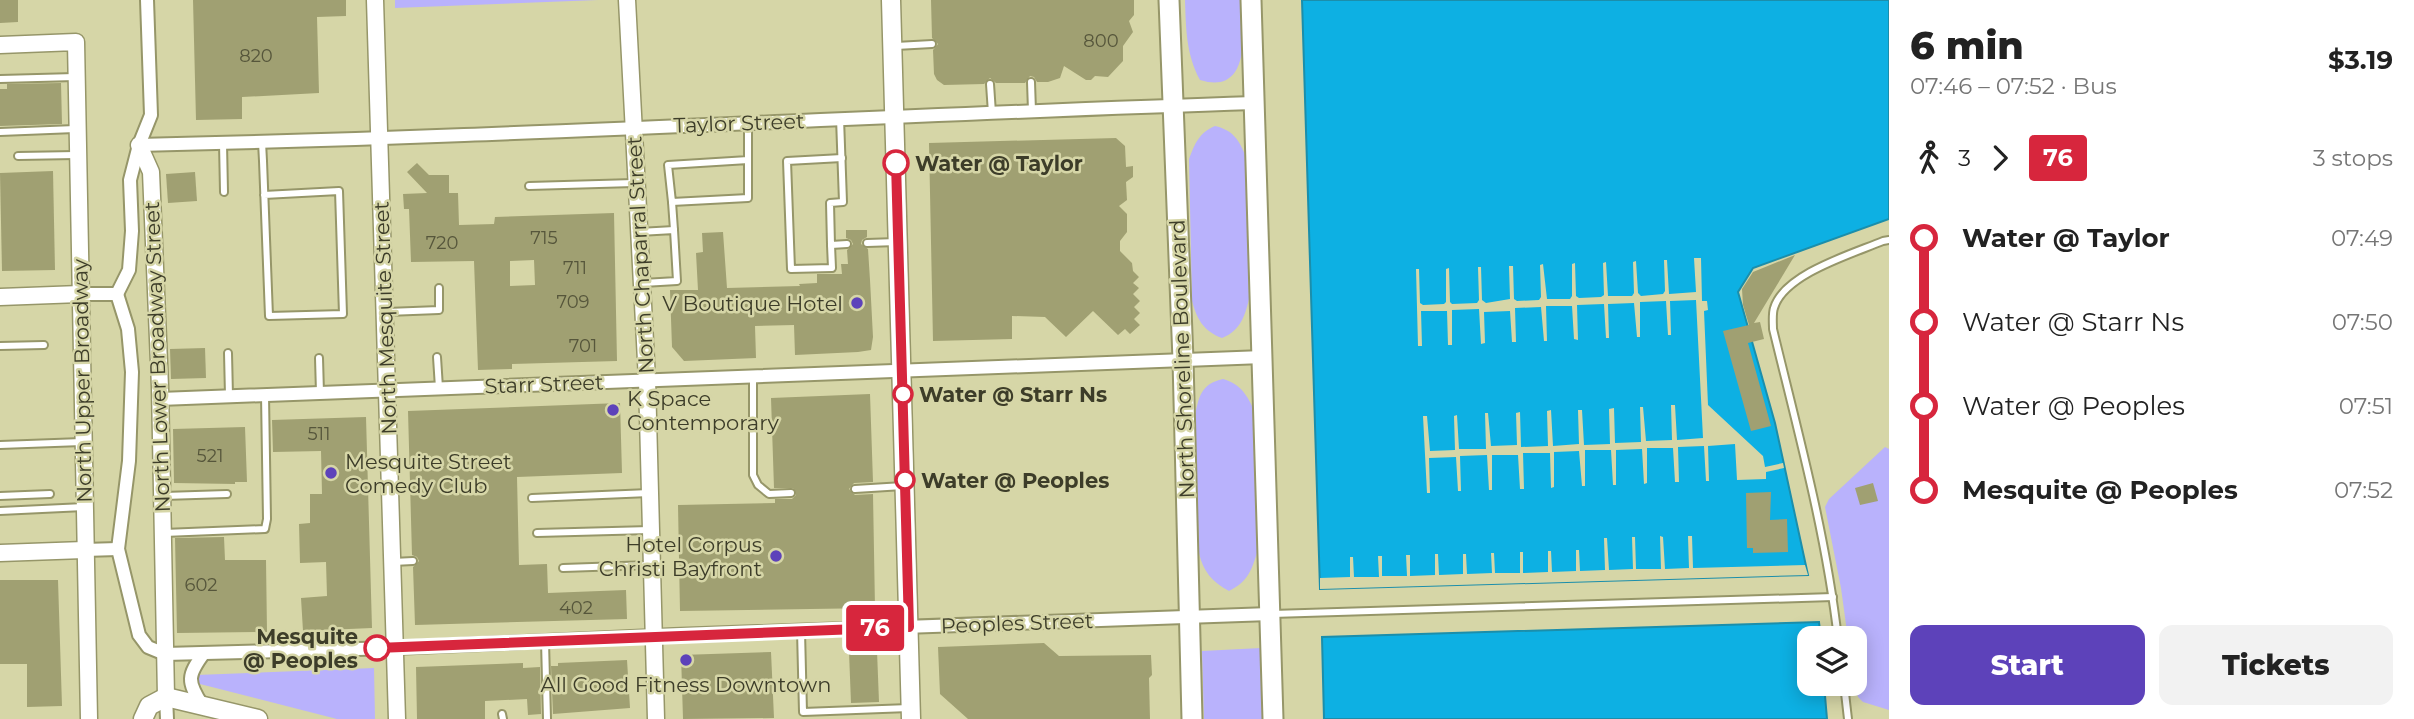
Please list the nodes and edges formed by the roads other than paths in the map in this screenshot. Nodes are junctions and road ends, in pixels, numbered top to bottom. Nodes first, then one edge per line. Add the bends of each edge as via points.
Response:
1 (147, 0) edge
2 (375, 0) edge
3 (627, 0) edge
4 (891, 0) edge
5 (1169, 0) edge
6 (1251, 0) edge
7 (933, 44) dead end
8 (0, 45) edge
9 (892, 46) junction
10 (76, 77) junction
11 (0, 79) edge
12 (1031, 82) dead end
13 (990, 83) dead end
14 (1254, 103) junction
15 (1173, 106) junction
16 (1031, 111) junction
17 (992, 113) junction
18 (895, 116) junction
19 (840, 118) junction
20 (748, 122) junction
21 (633, 127) junction
22 (77, 129) junction
23 (0, 132) edge
24 (380, 139) junction
25 (262, 142) junction
26 (223, 143) junction
27 (139, 145) junction
28 (78, 155) junction
29 (18, 156) dead end
30 (842, 158) junction
31 (748, 160) junction
32 (636, 183) junction
33 (529, 186) dead end
34 (224, 192) dead end
35 (264, 195) junction
36 (672, 202) junction
37 (674, 230) junction
38 (639, 233) junction
39 (1889, 240) edge
40 (898, 242) junction
41 (867, 243) dead end
42 (847, 244) dead end
43 (831, 245) junction
44 (642, 283) junction
45 (439, 288) dead end
46 (80, 294) junction
47 (117, 294) junction
48 (0, 297) edge
49 (385, 312) junction
50 (44, 345) dead end
51 (0, 346) edge
52 (228, 354) dead end
53 (437, 357) dead end
54 (1263, 357) junction
55 (319, 358) dead end
56 (1183, 360) junction
57 (902, 371) junction
58 (753, 376) junction
59 (647, 380) junction
60 (439, 388) junction
61 (387, 390) junction
62 (320, 393) junction
63 (265, 395) junction
64 (229, 396) junction
65 (160, 399) junction
66 (83, 442) junction
67 (0, 445) edge
68 (783, 484) dead end
69 (905, 486) junction
70 (855, 489) dead end
71 (650, 493) junction
72 (50, 494) dead end
73 (227, 494) dead end
74 (0, 496) edge
75 (162, 496) junction
76 (532, 498) dead end
77 (84, 507) junction
78 (0, 511) edge
79 (652, 530) junction
80 (162, 533) junction
81 (537, 533) dead end
82 (118, 549) junction
83 (85, 550) junction
84 (0, 554) edge
85 (412, 561) dead end
86 (393, 562) junction
87 (653, 565) junction
88 (563, 568) dead end
89 (1833, 597) junction
90 (1270, 614) junction
91 (1189, 617) junction
92 (1836, 626) edge
93 (909, 627) junction
94 (800, 631) junction
95 (655, 636) junction
96 (545, 641) junction
97 (395, 648) junction
98 (204, 653) junction
99 (165, 654) junction
100 (1845, 696) edge
101 (166, 697) junction
102 (202, 705) junction
103 (911, 714) edge
104 (89, 719) edge
105 (143, 719) edge
106 (167, 719) edge
107 (258, 719) edge
108 (397, 719) edge
109 (547, 719) edge
110 (656, 719) edge
111 (1192, 719) edge
112 (1273, 719) edge
113 (1848, 719) edge

1 - 27 street via 151,116
2 - 24 street, North Mesquite Street
3 - 21 street, North Chaparral Street
4 - 9 main road
5 - 15 main road, North Shoreline Boulevard
6 - 14 main road
7 - 9 lane
8 - 10 street, North Upper Broadway via 76,42
9 - 18 main road
10 - 11 lane
10 - 22 street, North Upper Broadway
12 - 16 lane
13 - 17 lane
14 - 15 street, Taylor Street
14 - 54 main road
15 - 16 street, Taylor Street
15 - 56 main road, North Shoreline Boulevard
16 - 17 street, Taylor Street
17 - 18 street, Taylor Street
18 - 19 street, Taylor Street
18 - 40 main road
19 - 20 street, Taylor Street
19 - 30 lane
20 - 21 street, Taylor Street
20 - 31 lane
21 - 24 street, Taylor Street
21 - 32 street, North Chaparral Street
22 - 23 lane
22 - 28 street, North Upper Broadway
24 - 25 street, Taylor Street
24 - 49 street, North Mesquite Street
25 - 26 street, Taylor Street
25 - 35 lane
26 - 27 street, Taylor Street
26 - 34 lane
27 - 47 street via 130,180 128,270
27 - 65 street, North Lower Broadway Street via 151,172
28 - 29 lane
28 - 46 street, North Upper Broadway
30 - 43 lane via 843,202 830,203
30 - 43 lane via 787,160 791,269 832,268
31 - 36 lane via 748,198
31 - 36 lane via 668,165
32 - 33 lane
32 - 38 street, North Chaparral Street
35 - 35 lane via 268,316 343,314 339,191
36 - 37 lane
37 - 38 lane
37 - 44 lane via 677,281
38 - 44 street, North Chaparral Street
39 - 89 lane via 1800,278 1784,290 1774,308 1773,329
40 - 41 lane
40 - 57 main road
42 - 43 lane
44 - 59 street, North Chaparral Street
45 - 49 lane via 439,310
46 - 47 street
46 - 48 street
46 - 66 street, North Upper Broadway
47 - 82 street via 128,329 132,372 129,461
49 - 61 street, North Mesquite Street
50 - 51 lane
52 - 64 lane
53 - 60 lane
54 - 56 street, Starr Street
54 - 90 main road
55 - 62 lane
56 - 57 street, Starr Street
56 - 91 main road, North Shoreline Boulevard
57 - 58 street, Starr Street
57 - 69 main road
58 - 59 street, Starr Street
58 - 68 lane via 753,475 769,494 788,493
59 - 60 street, Starr Street
59 - 71 street, North Chaparral Street
60 - 61 street, Starr Street
61 - 62 street, Starr Street
61 - 86 street, North Mesquite Street
62 - 63 street, Starr Street
63 - 64 street, Starr Street
63 - 80 lane via 265,529
64 - 65 street, Starr Street
65 - 75 street, North Lower Broadway Street
66 - 67 lane
66 - 77 street, North Upper Broadway
69 - 70 lane
69 - 93 main road
71 - 76 lane
71 - 79 street, North Chaparral Street
72 - 74 lane
73 - 75 lane
75 - 80 street, North Lower Broadway Street
77 - 78 lane
77 - 83 street, North Upper Broadway
79 - 81 lane
79 - 87 street, North Chaparral Street
80 - 99 street, North Lower Broadway Street
82 - 83 street
82 - 99 street via 139,635 148,647
83 - 84 street
83 - 104 street, North Upper Broadway
85 - 86 lane
86 - 97 street, North Mesquite Street
87 - 88 lane
87 - 95 street, North Chaparral Street
89 - 90 lane
89 - 92 lane
90 - 91 street, Peoples Street
90 - 112 main road
91 - 93 street, Peoples Street
91 - 111 main road, North Shoreline Boulevard
93 - 94 street, Peoples Street
93 - 103 main road
94 - 95 street, Peoples Street
94 - 103 lane via 803,712
95 - 96 street, Peoples Street
95 - 110 street, North Chaparral Street
96 - 97 street, Peoples Street
96 - 109 lane
97 - 98 street, Peoples Street
97 - 108 street, North Mesquite Street
98 - 99 street, Peoples Street
98 - 102 street via 191,671 191,687
99 - 101 street, North Lower Broadway Street
100 - 113 lane
101 - 102 main road
101 - 105 main road via 149,706
101 - 106 street, North Lower Broadway Street
102 - 107 main road

